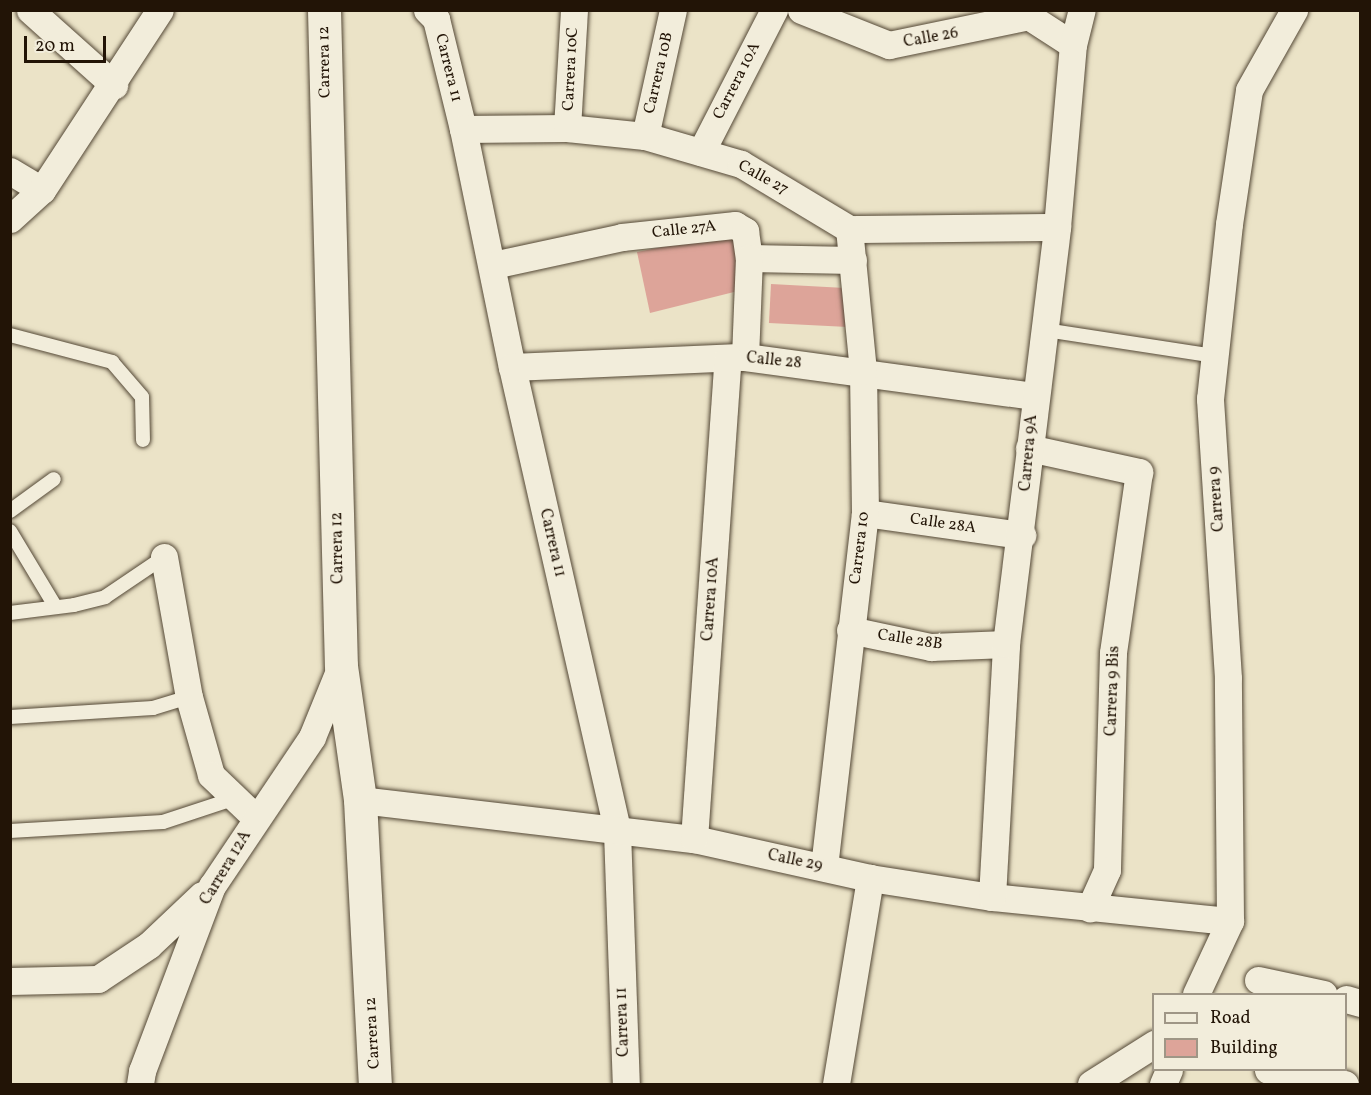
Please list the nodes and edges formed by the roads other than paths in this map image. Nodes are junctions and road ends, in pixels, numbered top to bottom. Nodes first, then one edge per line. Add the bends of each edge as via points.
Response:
1 (30, 10) edge
2 (160, 10) edge
3 (324, 10) edge
4 (427, 10) edge
5 (574, 10) edge
6 (673, 10) edge
7 (774, 10) edge
8 (801, 10) edge
9 (1082, 10) edge
10 (1294, 10) edge
11 (1024, 13) edge
12 (1073, 45) junction
13 (114, 85) junction
14 (567, 128) junction
15 (464, 129) junction
16 (645, 136) junction
17 (701, 152) junction
18 (10, 171) edge
19 (42, 190) junction
20 (10, 219) edge
21 (1058, 227) junction
22 (849, 229) junction
23 (749, 258) junction
24 (853, 260) junction
25 (493, 266) junction
26 (1044, 330) junction
27 (10, 335) edge
28 (1215, 356) junction
29 (737, 358) junction
30 (512, 367) junction
31 (863, 371) junction
32 (1034, 396) junction
33 (143, 440) dead end
34 (1029, 448) junction
35 (54, 479) dead end
36 (10, 511) edge
37 (865, 513) junction
38 (10, 531) edge
39 (1022, 535) junction
40 (164, 557) joint
41 (55, 606) junction
42 (10, 613) edge
43 (850, 630) junction
44 (1006, 644) junction
45 (341, 666) junction
46 (189, 697) junction
47 (10, 717) edge
48 (236, 798) junction
49 (360, 800) junction
50 (256, 818) junction
51 (10, 831) edge
52 (617, 831) junction
53 (694, 839) junction
54 (824, 867) junction
55 (870, 878) junction
56 (212, 886) junction
57 (992, 897) junction
58 (1090, 908) junction
59 (1230, 921) junction
60 (1258, 980) dead end
61 (10, 981) edge
62 (1196, 993) edge
63 (1319, 993) edge
64 (1152, 1045) edge
65 (1274, 1071) edge
66 (140, 1084) edge
67 (375, 1084) edge
68 (626, 1084) edge
69 (836, 1084) edge
70 (1091, 1084) edge
71 (1345, 1084) edge

1 - 13 street
2 - 13 street
3 - 45 street, Carrera 12
4 - 15 street, Carrera 11 via 436,19
5 - 14 street, Carrera 10C
6 - 16 street, Carrera 10B
7 - 17 street, Carrera 10A
8 - 11 street, Calle 26 via 889,45
9 - 12 street, Carrera 9A
10 - 28 street, Carrera 9 via 1250,90 1229,224
11 - 12 street
12 - 21 street, Carrera 9A
13 - 19 street
14 - 15 street, Calle 27
14 - 16 street, Calle 27
15 - 25 street, Carrera 11
16 - 17 street, Calle 27
17 - 22 street, Calle 27 via 741,164
18 - 19 street
19 - 20 street
21 - 22 street
21 - 26 street, Carrera 9A
22 - 24 street, Carrera 10
23 - 24 street
23 - 25 street, Calle 27A via 745,231 735,225 622,237
23 - 29 street, Carrera 10A
24 - 31 street, Carrera 10
25 - 30 street, Carrera 11
26 - 28 lane
26 - 32 street, Carrera 9A
27 - 33 lane via 112,362 142,397
28 - 59 street, Carrera 9 via 1210,399 1228,678
29 - 30 street, Calle 28
29 - 31 street, Calle 28
29 - 53 street, Carrera 10A
30 - 52 street, Carrera 11
31 - 32 street, Calle 28
31 - 37 street, Carrera 10
32 - 34 street, Carrera 9A
34 - 39 street, Carrera 9A
34 - 58 street, Carrera 9 Bis via 1139,472 1113,653 1107,870
35 - 36 lane
37 - 39 street, Calle 28A
37 - 43 street, Carrera 10
38 - 41 lane
39 - 44 street, Carrera 9A
40 - 41 lane via 105,597
40 - 46 street
41 - 42 lane
43 - 44 street, Calle 28B via 931,646
43 - 54 street, Carrera 10
44 - 57 street, Carrera 9A
45 - 49 street, Carrera 12
45 - 50 street, Carrera 12A via 312,737
46 - 47 lane via 153,708
46 - 48 street via 212,775
48 - 50 street
48 - 51 lane via 163,822
49 - 52 street, Calle 29
49 - 67 street, Carrera 12
50 - 56 street, Carrera 12A
52 - 53 street, Calle 29
52 - 68 street, Carrera 11
53 - 54 street, Calle 29
54 - 55 street, Calle 29
55 - 57 street, Calle 29
55 - 69 street
56 - 61 street via 149,945 98,979
56 - 66 street, Carrera 12A via 193,927
57 - 58 street, Calle 29
58 - 59 street, Calle 29
59 - 62 street, Carrera 9
60 - 63 street
64 - 70 street
65 - 71 street

